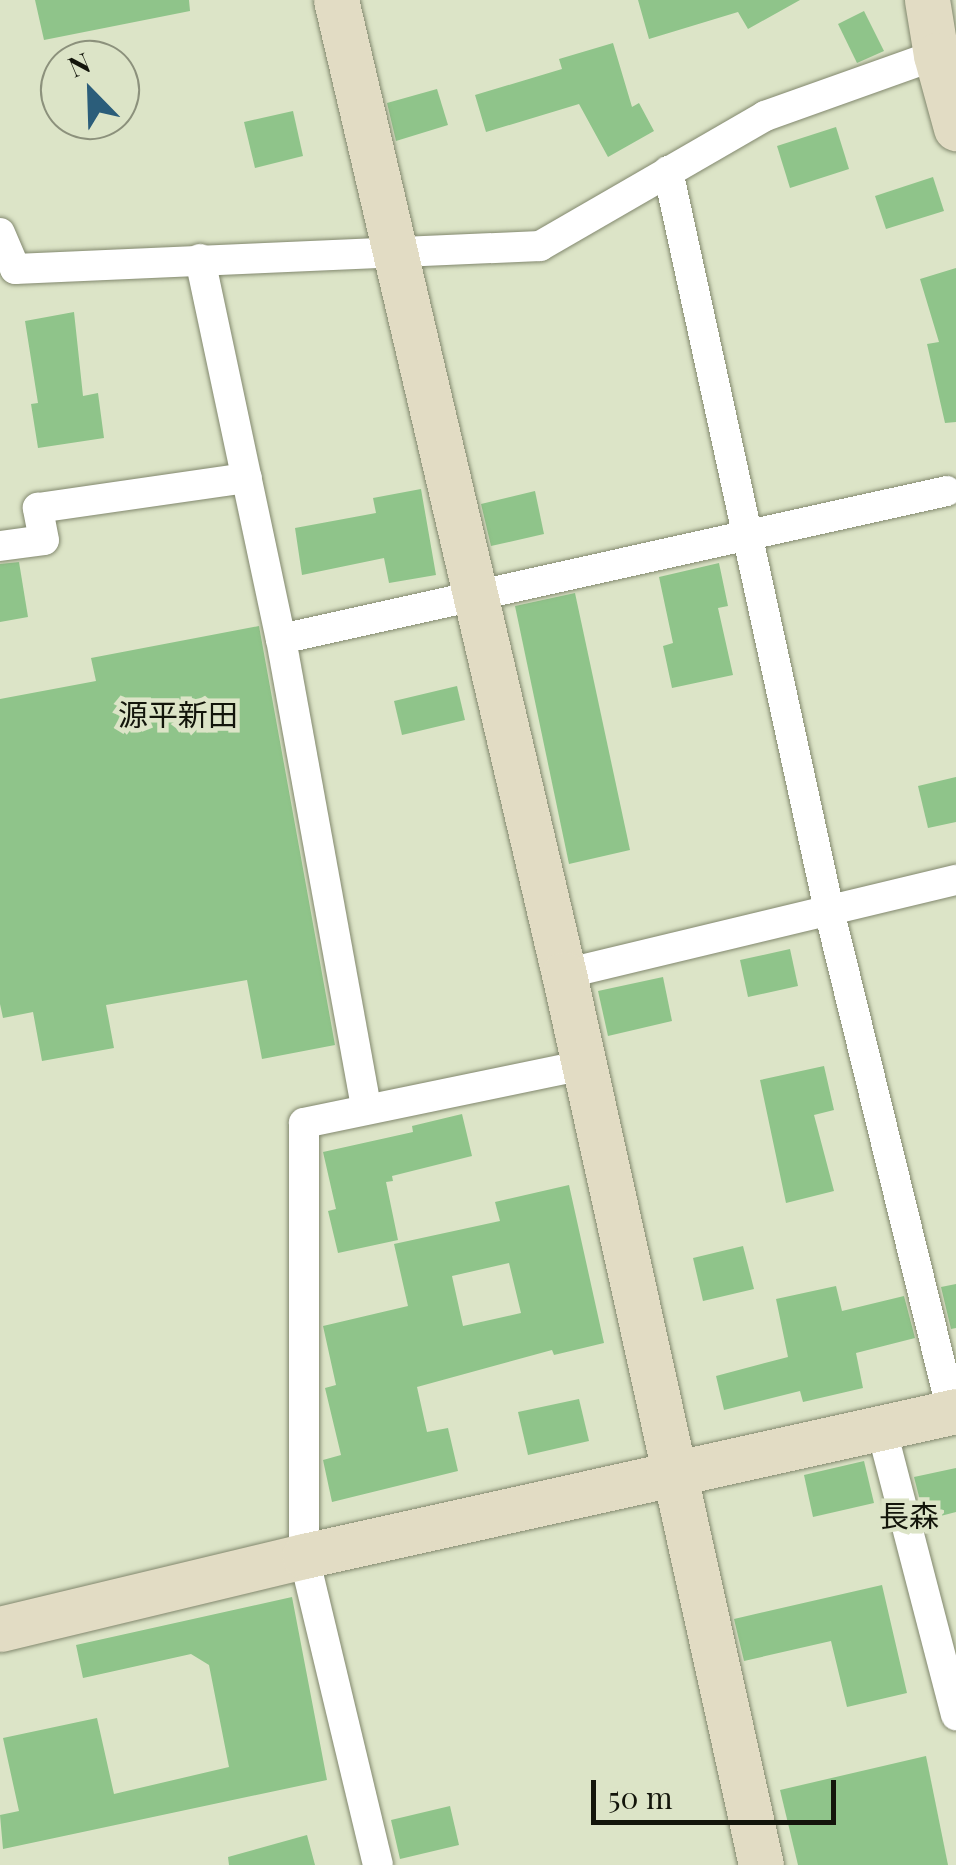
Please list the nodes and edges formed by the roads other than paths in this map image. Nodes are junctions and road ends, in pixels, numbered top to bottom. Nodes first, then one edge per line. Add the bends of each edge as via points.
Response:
1 (336, 0) edge
2 (927, 0) edge
3 (936, 55) junction
4 (956, 128) edge
5 (668, 171) junction
6 (0, 233) edge
7 (393, 250) junction
8 (200, 260) junction
9 (247, 478) junction
10 (947, 491) dead end
11 (750, 534) junction
12 (0, 546) edge
13 (475, 596) junction
14 (281, 639) junction
15 (956, 880) edge
16 (829, 910) junction
17 (564, 974) junction
18 (583, 1065) junction
19 (366, 1109) junction
20 (954, 1411) edge
21 (881, 1428) junction
22 (671, 1474) junction
23 (304, 1556) junction
24 (0, 1629) edge
25 (956, 1716) edge
26 (378, 1865) edge
27 (761, 1865) edge

1 - 7 street
2 - 3 street
3 - 4 street
3 - 5 street via 765,116
5 - 7 street via 540,246
5 - 11 street
6 - 8 street via 16,270
7 - 8 street
7 - 13 street
8 - 9 street
9 - 12 street via 38,508 44,540
9 - 14 street
10 - 11 street
11 - 13 street
11 - 16 street
13 - 14 street
13 - 17 street
14 - 19 street
15 - 16 street
16 - 17 street
16 - 20 street
17 - 18 street
18 - 19 street
18 - 22 street
19 - 23 street via 304,1123
20 - 21 street
21 - 22 street
21 - 25 street
22 - 23 street
22 - 27 street
23 - 24 street
23 - 26 street

